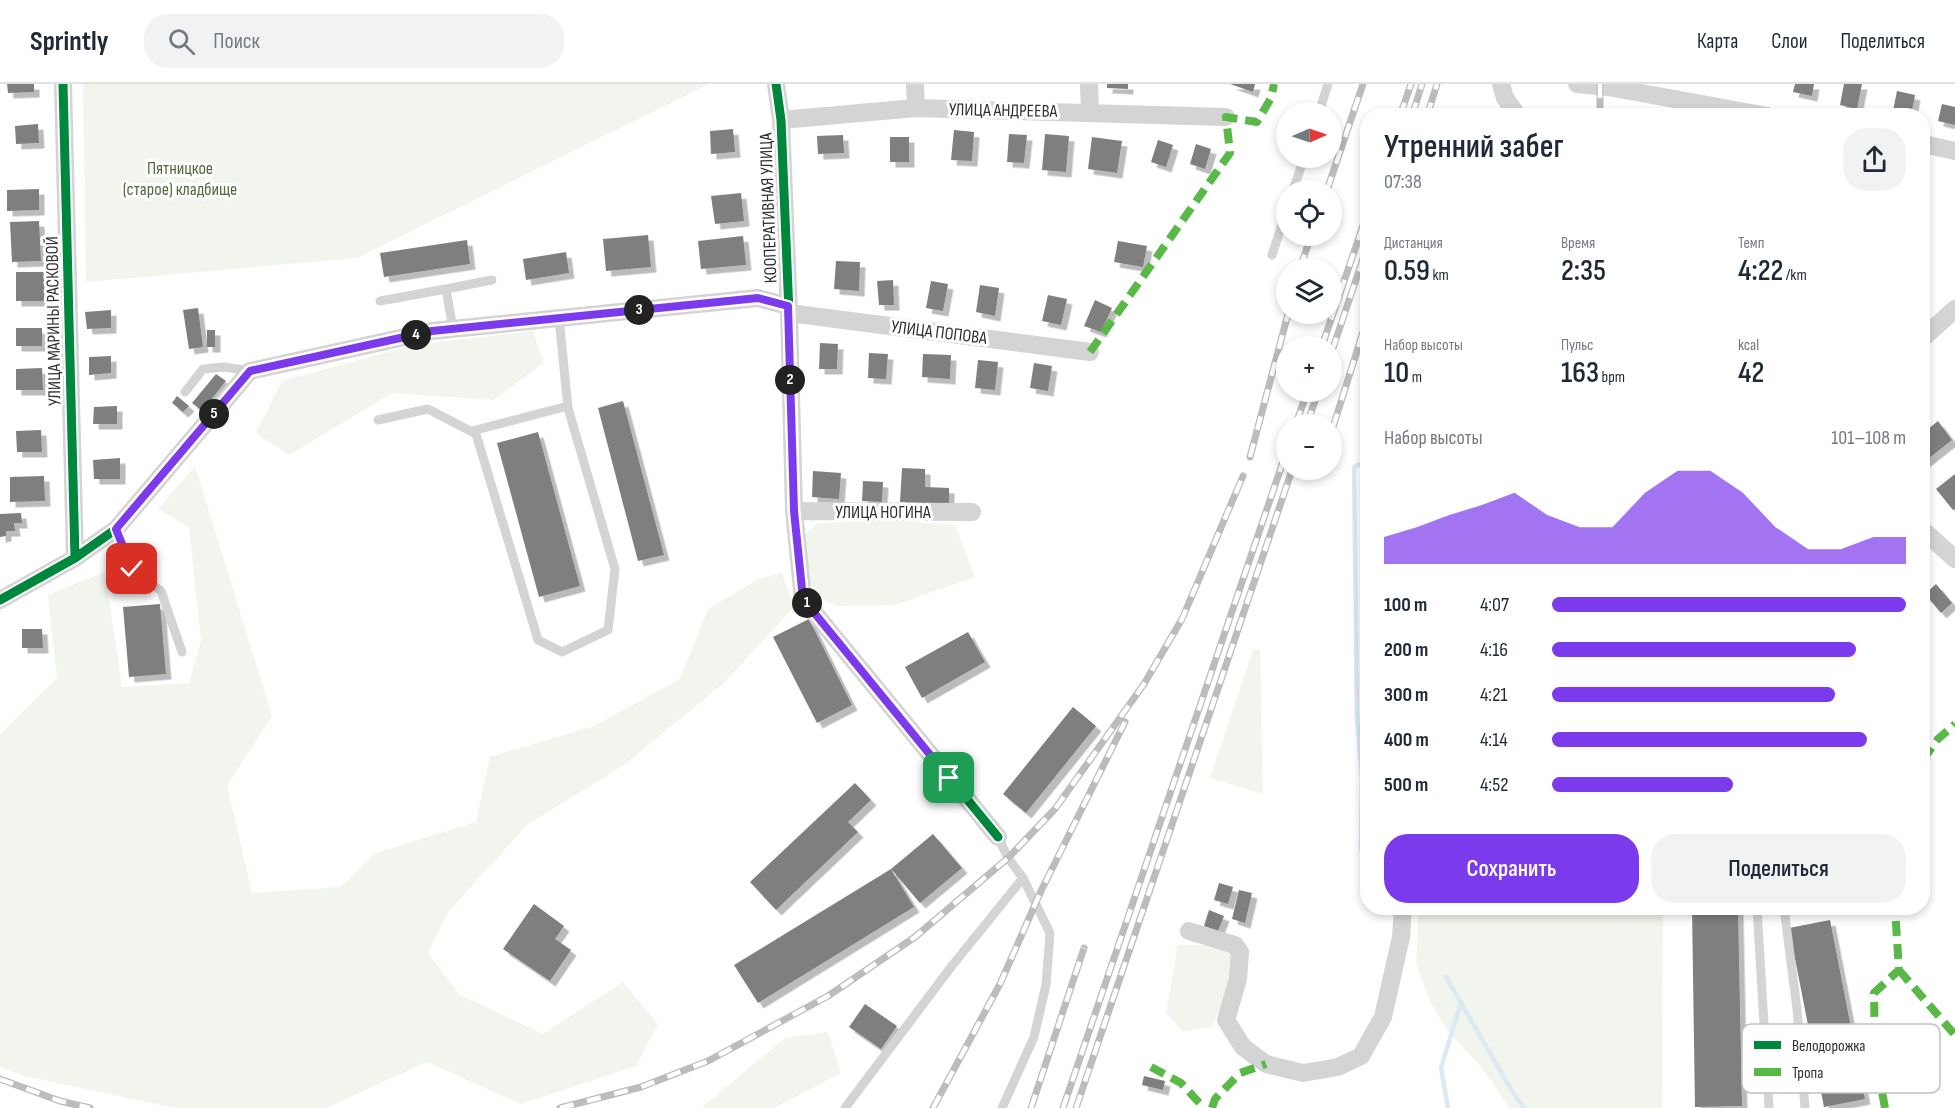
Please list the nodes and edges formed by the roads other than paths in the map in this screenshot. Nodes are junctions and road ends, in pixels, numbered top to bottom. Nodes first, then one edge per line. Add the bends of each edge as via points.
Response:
1 (63, 84) edge
2 (776, 84) edge
3 (915, 84) edge
4 (1089, 84) edge
5 (1328, 84) edge
6 (1501, 84) edge
7 (1577, 84) edge
8 (1608, 85) edge
9 (1322, 102) edge
10 (916, 108) junction
11 (1512, 108) edge
12 (1727, 108) edge
13 (1090, 112) junction
14 (1226, 117) dead end
15 (781, 120) junction
16 (1930, 146) edge
17 (1955, 151) edge
18 (1276, 243) edge
19 (1272, 255) dead end
20 (492, 280) dead end
21 (446, 289) junction
22 (380, 302) dead end
23 (789, 309) junction
24 (1955, 309) edge
25 (559, 318) junction
26 (453, 329) junction
27 (1930, 332) edge
28 (1090, 352) dead end
29 (250, 371) junction
30 (185, 392) dead end
31 (568, 406) junction
32 (378, 420) dead end
33 (472, 431) junction
34 (794, 511) junction
35 (972, 512) dead end
36 (116, 529) junction
37 (1930, 536) edge
38 (75, 558) junction
39 (1955, 559) edge
40 (0, 600) edge
41 (182, 652) dead end
42 (998, 837) joint
43 (1023, 878) junction
44 (1403, 915) edge
45 (1757, 915) edge
46 (1785, 915) edge
47 (1189, 931) dead end
48 (1764, 1024) edge
49 (1798, 1024) edge
50 (1768, 1093) edge
51 (1804, 1093) edge
52 (845, 1108) edge
53 (1002, 1108) edge
54 (1769, 1108) edge
55 (1805, 1108) edge

1 - 38 street, УЛИЦА МАРИНЫ РАСКОВОЙ
2 - 15 street, КООПЕРАТИВНАЯ УЛИЦА
3 - 10 street
4 - 13 street
5 - 9 lane
6 - 11 street
7 - 8 street
8 - 12 street
10 - 13 street, УЛИЦА АНДРЕЕВА
10 - 15 street, УЛИЦА АНДРЕЕВА
13 - 14 street, УЛИЦА АНДРЕЕВА
15 - 23 street, КООПЕРАТИВНАЯ УЛИЦА
16 - 17 street
18 - 19 lane
20 - 21 lane
21 - 22 lane
21 - 26 lane
23 - 25 street, УЛИЦА ПОПОВА via 758,298
23 - 28 street, УЛИЦА ПОПОВА
23 - 34 street, КООПЕРАТИВНАЯ УЛИЦА
24 - 27 street
25 - 26 street, УЛИЦА ПОПОВА
25 - 31 lane
26 - 29 street, УЛИЦА ПОПОВА
29 - 30 lane via 203,369
29 - 36 street
31 - 33 lane
31 - 33 lane via 615,569 608,630 562,652 538,640
32 - 33 lane via 428,409
34 - 35 street, УЛИЦА НОГИНА
34 - 42 street, КООПЕРАТИВНАЯ УЛИЦА via 803,599
36 - 38 street
36 - 41 lane via 132,569 161,591
37 - 39 street
38 - 40 street
42 - 43 lane
43 - 52 lane
43 - 53 lane via 1050,933 1046,985 1034,1037
44 - 47 street via 1383,1017 1361,1056 1338,1067 1303,1072 1266,1064 1243,1047 1226,1020 1238,979 1240,952 1235,945
45 - 48 lane
46 - 49 lane
50 - 54 lane
51 - 55 lane

